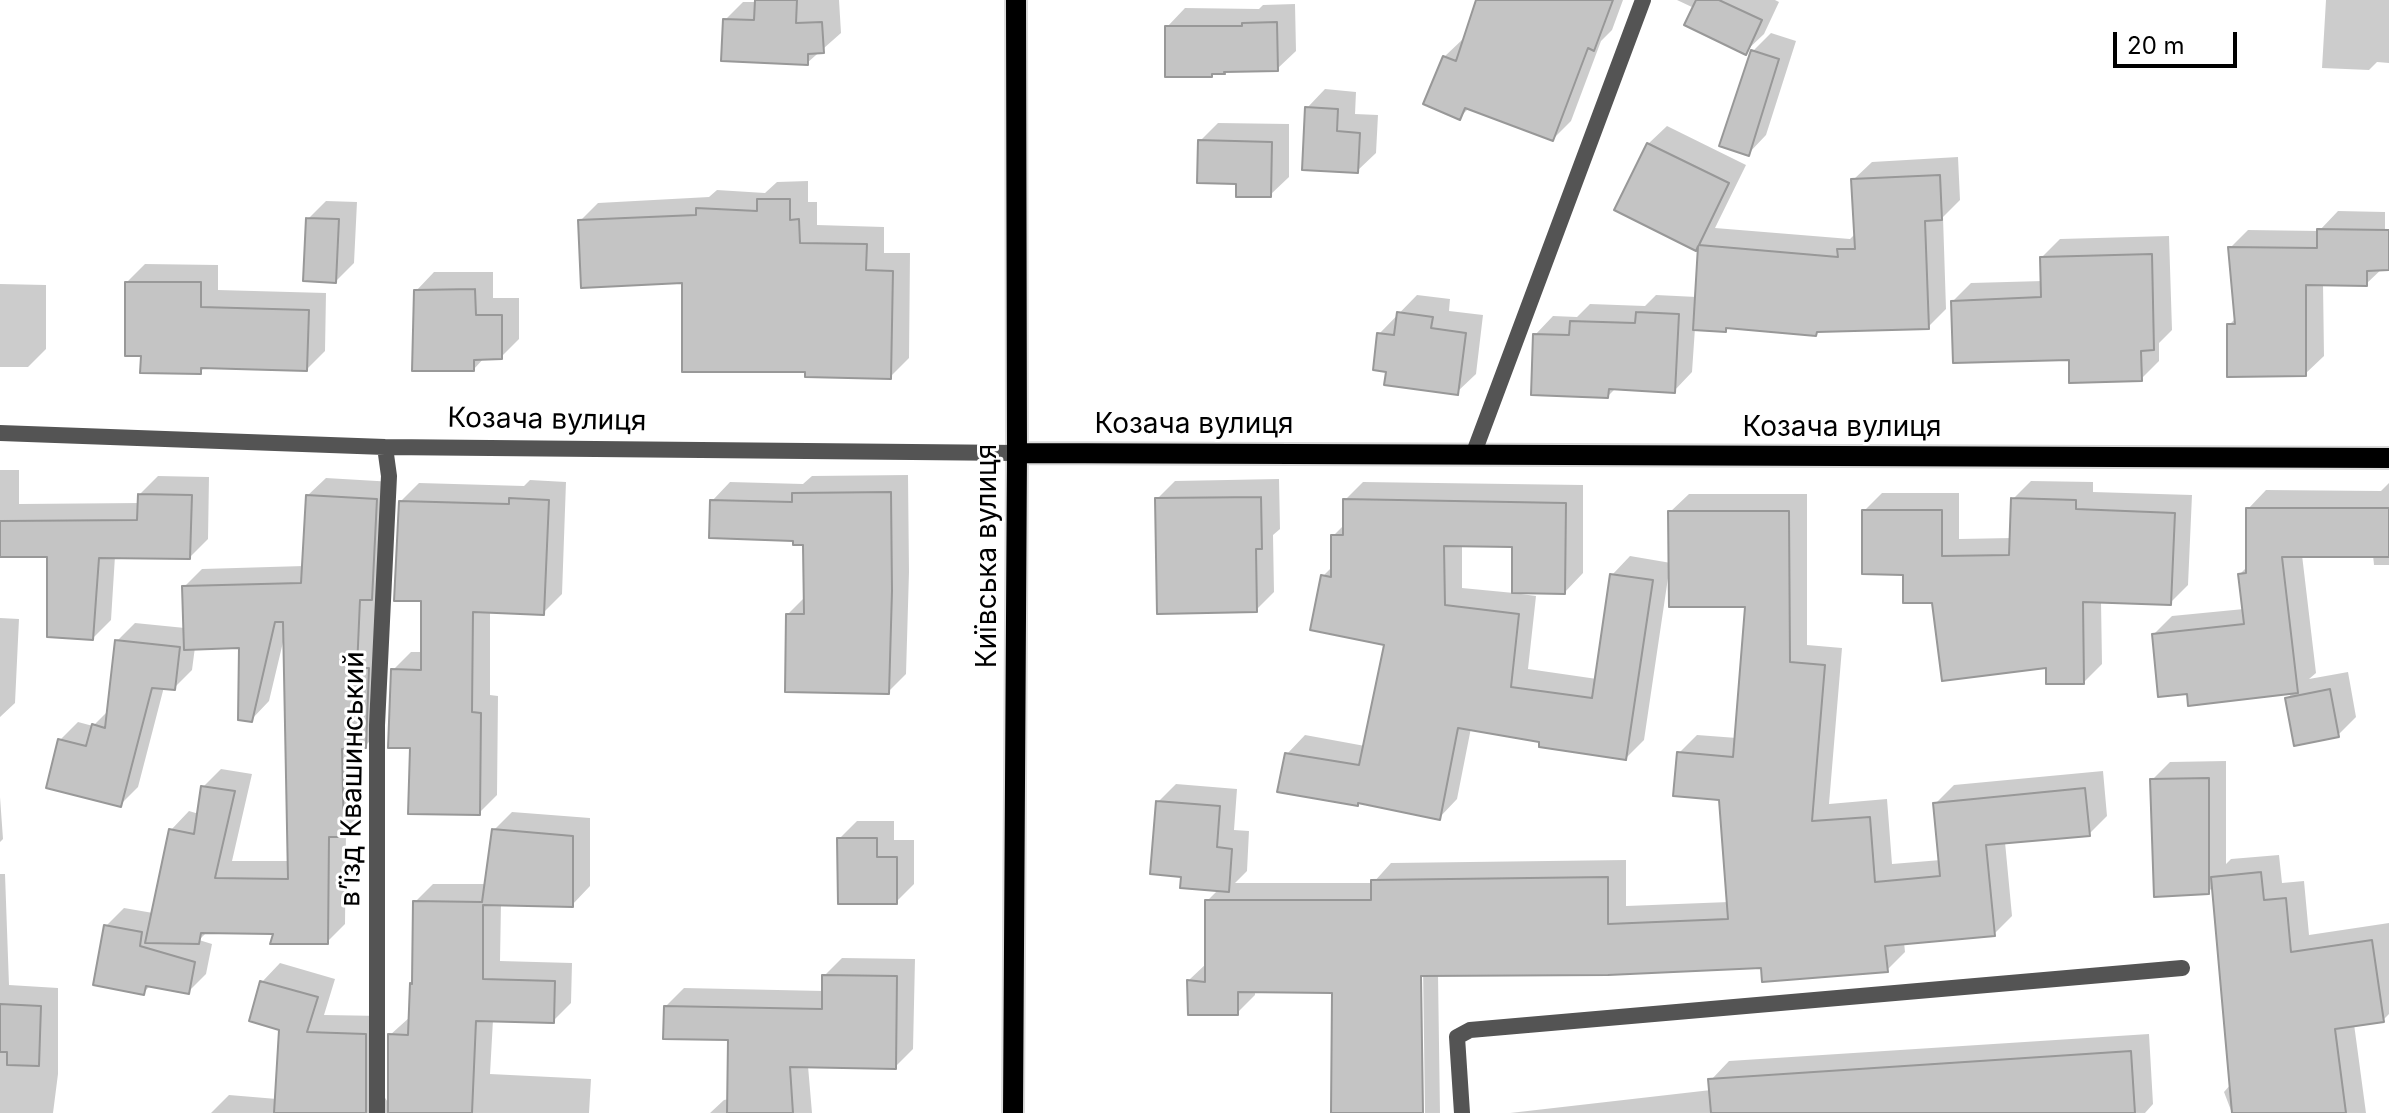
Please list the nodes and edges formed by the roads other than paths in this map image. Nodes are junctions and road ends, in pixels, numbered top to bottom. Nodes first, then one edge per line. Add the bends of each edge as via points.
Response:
1 (1016, 0) edge
2 (1643, 0) edge
3 (0, 433) edge
4 (385, 447) junction
5 (1017, 453) junction
6 (1473, 455) junction
7 (2389, 458) edge
8 (2182, 968) dead end
9 (377, 1113) edge
10 (1013, 1113) edge
11 (1462, 1113) edge

1 - 5 main road, Київська вулиця
2 - 6 street
3 - 4 street, Козача вулиця
4 - 5 street, Козача вулиця
4 - 9 street, в’їзд Квашинський via 389,476 377,725
5 - 6 main road, Козача вулиця
5 - 10 main road, Київська вулиця
6 - 7 main road, Козача вулиця
8 - 11 street via 1470,1030 1457,1037

